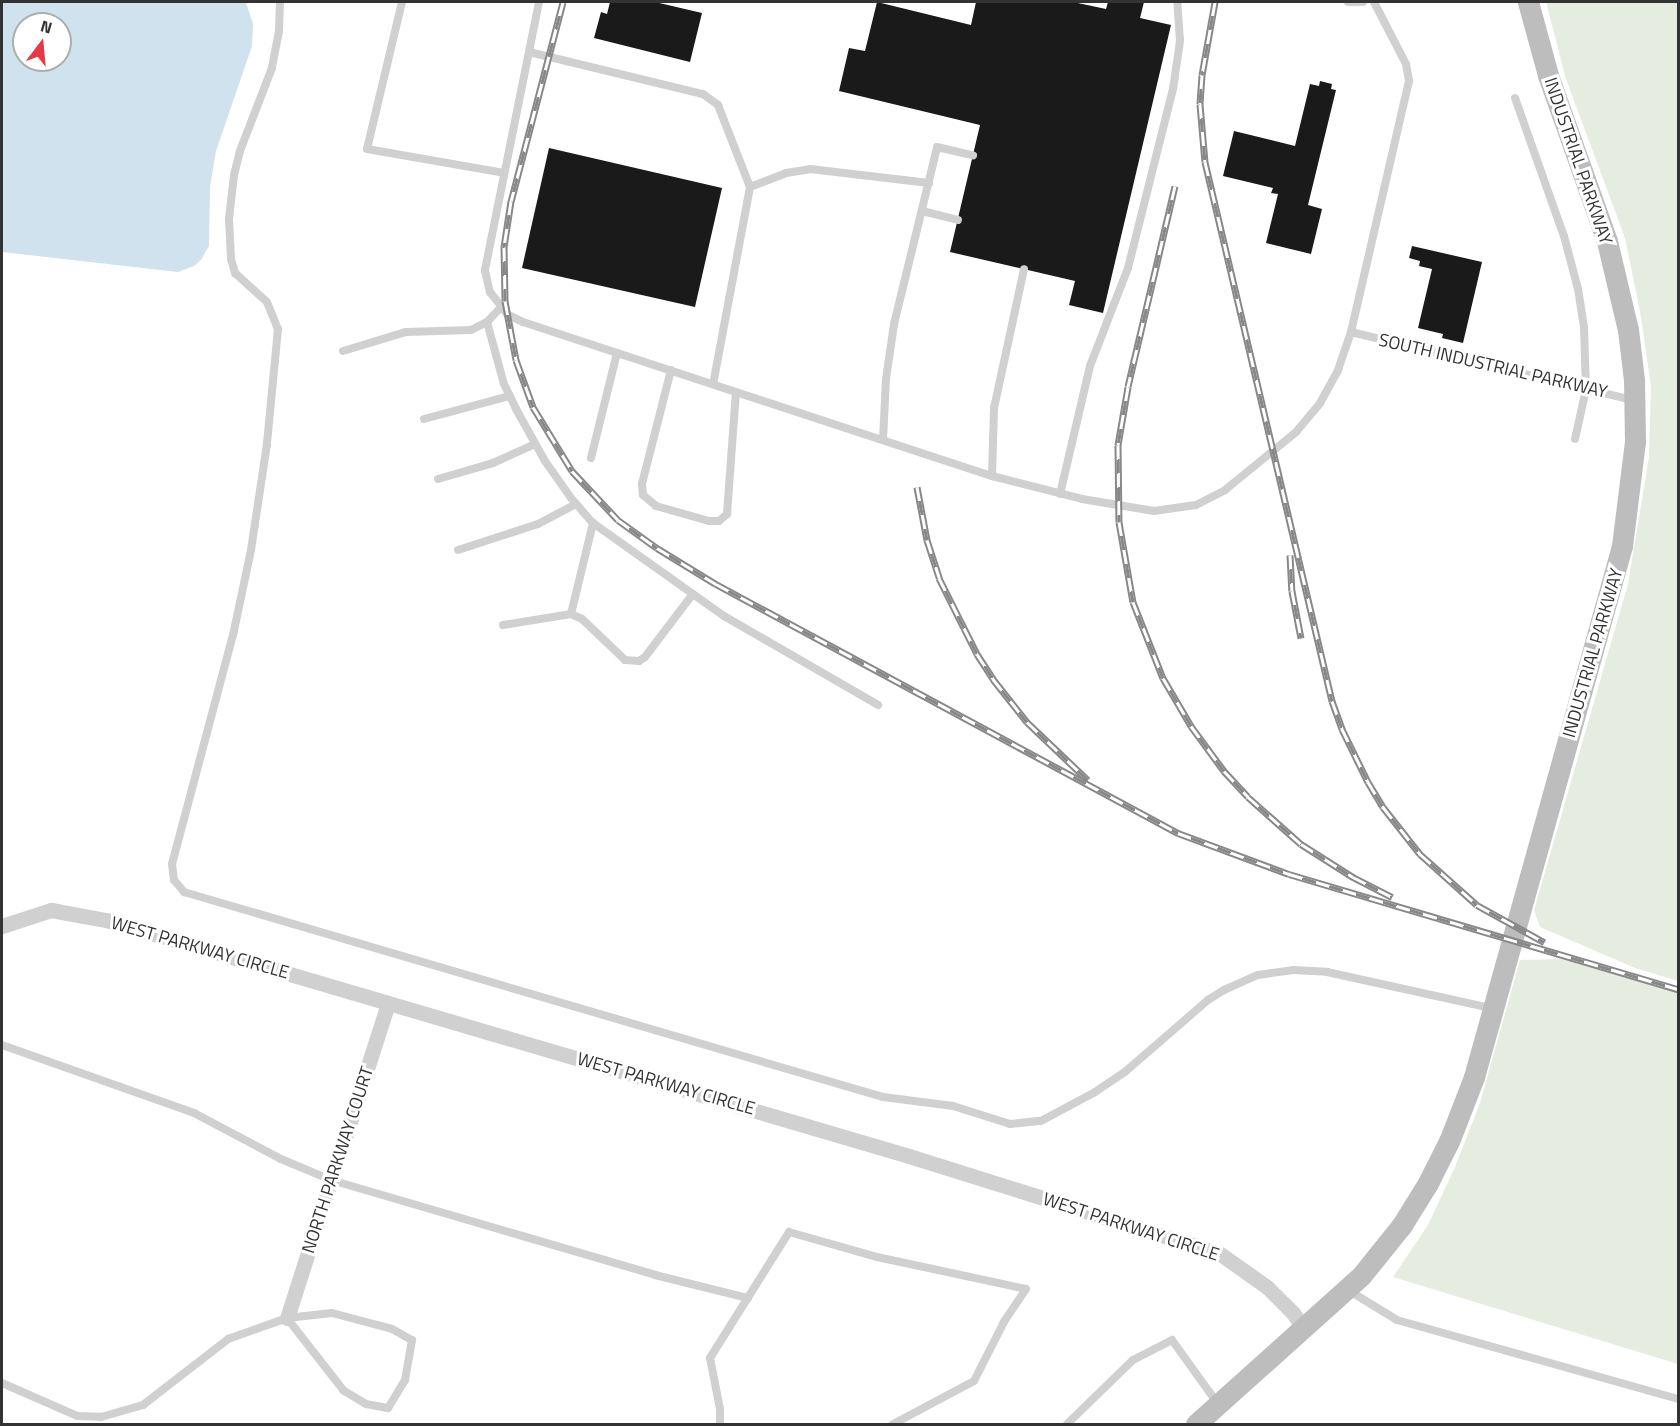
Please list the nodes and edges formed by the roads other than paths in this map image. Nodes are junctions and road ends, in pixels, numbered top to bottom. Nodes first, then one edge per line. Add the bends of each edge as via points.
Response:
1 (280, 2) edge
2 (402, 2) edge
3 (539, 2) edge
4 (1177, 2) edge
5 (1348, 2) edge
6 (1363, 2) edge
7 (1374, 2) edge
8 (1528, 2) edge
9 (529, 52) junction
10 (1515, 98) dead end
11 (973, 155) dead end
12 (504, 173) junction
13 (929, 183) junction
14 (750, 187) junction
15 (922, 211) junction
16 (958, 220) dead end
17 (1024, 269) dead end
18 (500, 308) junction
19 (488, 322) junction
20 (1351, 332) junction
21 (343, 351) dead end
22 (617, 353) junction
23 (671, 370) junction
24 (712, 384) junction
25 (1586, 389) junction
26 (736, 392) junction
27 (510, 396) junction
28 (1635, 400) junction
29 (424, 419) dead end
30 (1575, 439) dead end
31 (883, 440) junction
32 (536, 444) junction
33 (591, 458) dead end
34 (992, 476) junction
35 (438, 479) dead end
36 (1060, 494) junction
37 (576, 504) junction
38 (593, 523) junction
39 (458, 550) dead end
40 (692, 595) junction
41 (571, 614) junction
42 (503, 625) dead end
43 (878, 705) dead end
44 (2, 926) edge
45 (388, 1003) junction
46 (1493, 1009) junction
47 (2, 1045) edge
48 (331, 1180) junction
49 (1354, 1283) junction
50 (748, 1298) junction
51 (287, 1318) junction
52 (1303, 1328) junction
53 (2, 1383) edge
54 (1678, 1400) edge
55 (1219, 1406) junction
56 (720, 1425) edge
57 (893, 1425) edge
58 (1067, 1425) edge
59 (1196, 1425) edge

1 - 46 lane via 272,68 240,151 229,219 235,273 267,302 278,329 267,444 237,621 172,864 174,880 184,892 883,1097 953,1106 1010,1124 1041,1121 1095,1092 1126,1071 1208,1000 1258,975 1311,970
2 - 12 lane via 367,149
3 - 9 lane
4 - 36 lane via 1179,41 1173,88 1128,268 1090,366
5 - 6 lane
7 - 20 lane via 1406,64 1409,81
8 - 28 street, INDUSTRIAL PARKWAY via 1548,75 1616,270 1628,330
9 - 12 lane
9 - 14 lane via 709,96 721,110
10 - 25 lane via 1572,263 1584,322
11 - 13 lane via 937,147
12 - 18 lane via 485,271 490,292
13 - 14 lane via 810,169 786,173
13 - 15 lane
14 - 24 lane
15 - 16 lane
15 - 31 lane via 889,352
17 - 34 lane via 994,408
18 - 19 lane
18 - 22 lane via 515,318
19 - 21 lane via 461,332 395,334
19 - 27 lane
20 - 25 lane, SOUTH INDUSTRIAL PARKWAY
20 - 36 lane via 1338,370 1308,418 1296,432 1211,498 1180,509 1154,511
22 - 23 lane
22 - 33 lane
23 - 24 lane
23 - 26 lane via 642,484 644,495 656,506 709,521 727,514
24 - 26 lane
25 - 28 lane, SOUTH INDUSTRIAL PARKWAY
25 - 30 lane
26 - 31 lane
27 - 29 lane
27 - 32 lane
28 - 46 street, INDUSTRIAL PARKWAY via 1632,483 1622,546
31 - 34 lane
32 - 35 lane via 493,463
32 - 37 lane
34 - 36 lane
37 - 38 lane
37 - 39 lane via 538,524
38 - 40 lane
38 - 41 lane
40 - 41 lane via 639,661 625,660 582,619
40 - 43 lane
41 - 42 lane
44 - 45 street, WEST PARKWAY CIRCLE via 51,910 106,920
45 - 48 street, NORTH PARKWAY COURT
45 - 52 street, WEST PARKWAY CIRCLE via 909,1156 1219,1253 1267,1287
46 - 49 street, INDUSTRIAL PARKWAY via 1474,1077 1428,1183 1402,1225
47 - 48 lane via 195,1113 281,1159
48 - 50 lane via 655,1275
48 - 51 street, NORTH PARKWAY COURT
49 - 52 street, INDUSTRIAL PARKWAY
49 - 54 lane via 1397,1320
50 - 56 lane via 710,1358
50 - 57 lane via 789,1232 877,1257 1026,1289 974,1381
51 - 51 lane via 344,1391 366,1404 388,1408 405,1380 412,1340 392,1329 332,1313
51 - 53 lane via 228,1339 143,1404 101,1418 77,1416
52 - 55 street, INDUSTRIAL PARKWAY
55 - 58 lane via 1172,1340 1133,1360
55 - 59 street, INDUSTRIAL PARKWAY

